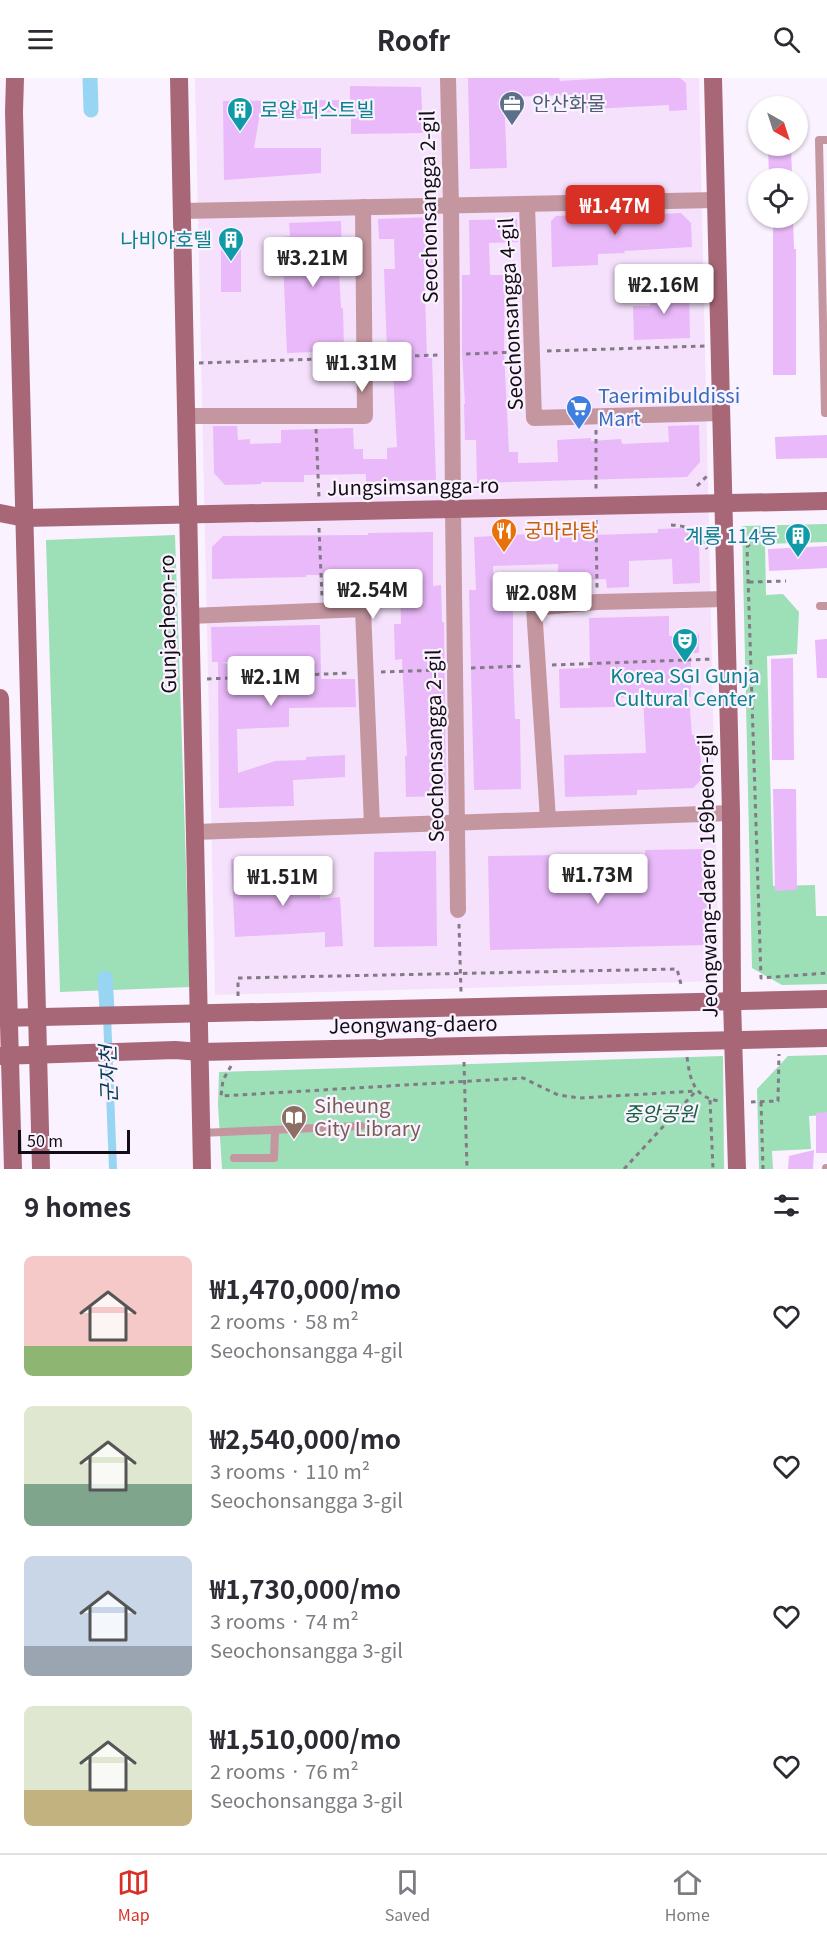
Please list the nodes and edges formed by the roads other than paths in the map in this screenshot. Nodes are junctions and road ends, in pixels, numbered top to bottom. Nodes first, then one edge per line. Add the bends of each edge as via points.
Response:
1 (15, 78) edge
2 (179, 78) edge
3 (448, 78) edge
4 (713, 78) edge
5 (827, 140) edge
6 (823, 177) edge
7 (716, 200) junction
8 (527, 204) junction
9 (452, 205) junction
10 (363, 207) junction
11 (182, 211) junction
12 (824, 238) edge
13 (825, 296) edge
14 (826, 365) edge
15 (721, 413) junction
16 (827, 413) edge
17 (186, 416) junction
18 (827, 501) edge
19 (723, 504) junction
20 (453, 509) junction
21 (0, 513) edge
22 (188, 515) junction
23 (25, 518) junction
24 (726, 599) junction
25 (190, 616) junction
26 (0, 698) edge
27 (731, 813) junction
28 (548, 819) junction
29 (2, 823) edge
30 (457, 823) junction
31 (372, 825) junction
32 (195, 832) junction
33 (458, 910) dead end
34 (827, 999) edge
35 (732, 1001) junction
36 (199, 1014) junction
37 (38, 1017) junction
38 (4, 1018) edge
39 (827, 1038) edge
40 (733, 1040) junction
41 (200, 1052) junction
42 (38, 1055) junction
43 (5, 1056) edge
44 (361, 1126) dead end
45 (275, 1130) junction
46 (201, 1133) junction
47 (234, 1158) dead end
48 (13, 1169) edge
49 (41, 1169) edge
50 (202, 1169) edge
51 (737, 1169) edge

1 - 23 street
2 - 11 street, Gunjacheon-ro
3 - 9 street, Seochonsangga 2-gil
4 - 7 street, Jeongwang-daero 169beon-gil
5 - 6 lane via 819,140
6 - 12 lane
7 - 8 street, Seochonsangga 4-gil
7 - 15 street, Jeongwang-daero 169beon-gil
8 - 9 street, Seochonsangga 4-gil
8 - 15 street, Seochonsangga 4-gil via 534,418
9 - 10 street, Seochonsangga 4-gil
9 - 20 street, Seochonsangga 2-gil
10 - 11 street, Seochonsangga 4-gil
10 - 17 street via 365,416
11 - 17 street, Gunjacheon-ro
12 - 13 lane
13 - 14 lane
14 - 16 lane
15 - 19 street, Jeongwang-daero 169beon-gil
17 - 22 street, Gunjacheon-ro
18 - 19 street, Jungsimsangga-ro
19 - 20 street, Jungsimsangga-ro
19 - 24 street, Jeongwang-daero 169beon-gil
20 - 22 street, Jungsimsangga-ro
20 - 30 street, Seochonsangga 2-gil
21 - 23 street, Jungsimsangga-ro
22 - 23 street, Jungsimsangga-ro
22 - 25 street, Gunjacheon-ro
23 - 37 street
24 - 27 street, Jeongwang-daero 169beon-gil
24 - 28 street via 597,602 534,608
25 - 31 street via 363,609
25 - 32 street, Gunjacheon-ro
26 - 29 street
27 - 28 street
27 - 35 street, Jeongwang-daero 169beon-gil
28 - 30 street
29 - 38 street
30 - 31 street
30 - 33 street, Seochonsangga 2-gil
31 - 32 street
32 - 36 street, Gunjacheon-ro
34 - 35 street, Jeongwang-daero
35 - 36 street, Jeongwang-daero
35 - 40 street, Jeongwang-daero 169beon-gil
36 - 37 street, Jeongwang-daero
36 - 41 street, Gunjacheon-ro
37 - 38 street, Jeongwang-daero
37 - 42 street
38 - 43 street
39 - 40 street, Jeongwang-daero
40 - 41 street, Jeongwang-daero
40 - 51 street, Jeongwang-daero 169beon-gil
41 - 42 street, Jeongwang-daero
41 - 46 street, Gunjacheon-ro
42 - 43 street, Jeongwang-daero
42 - 49 street
43 - 48 street
44 - 45 lane
45 - 46 lane
45 - 47 lane via 274,1158
46 - 50 street, Gunjacheon-ro

